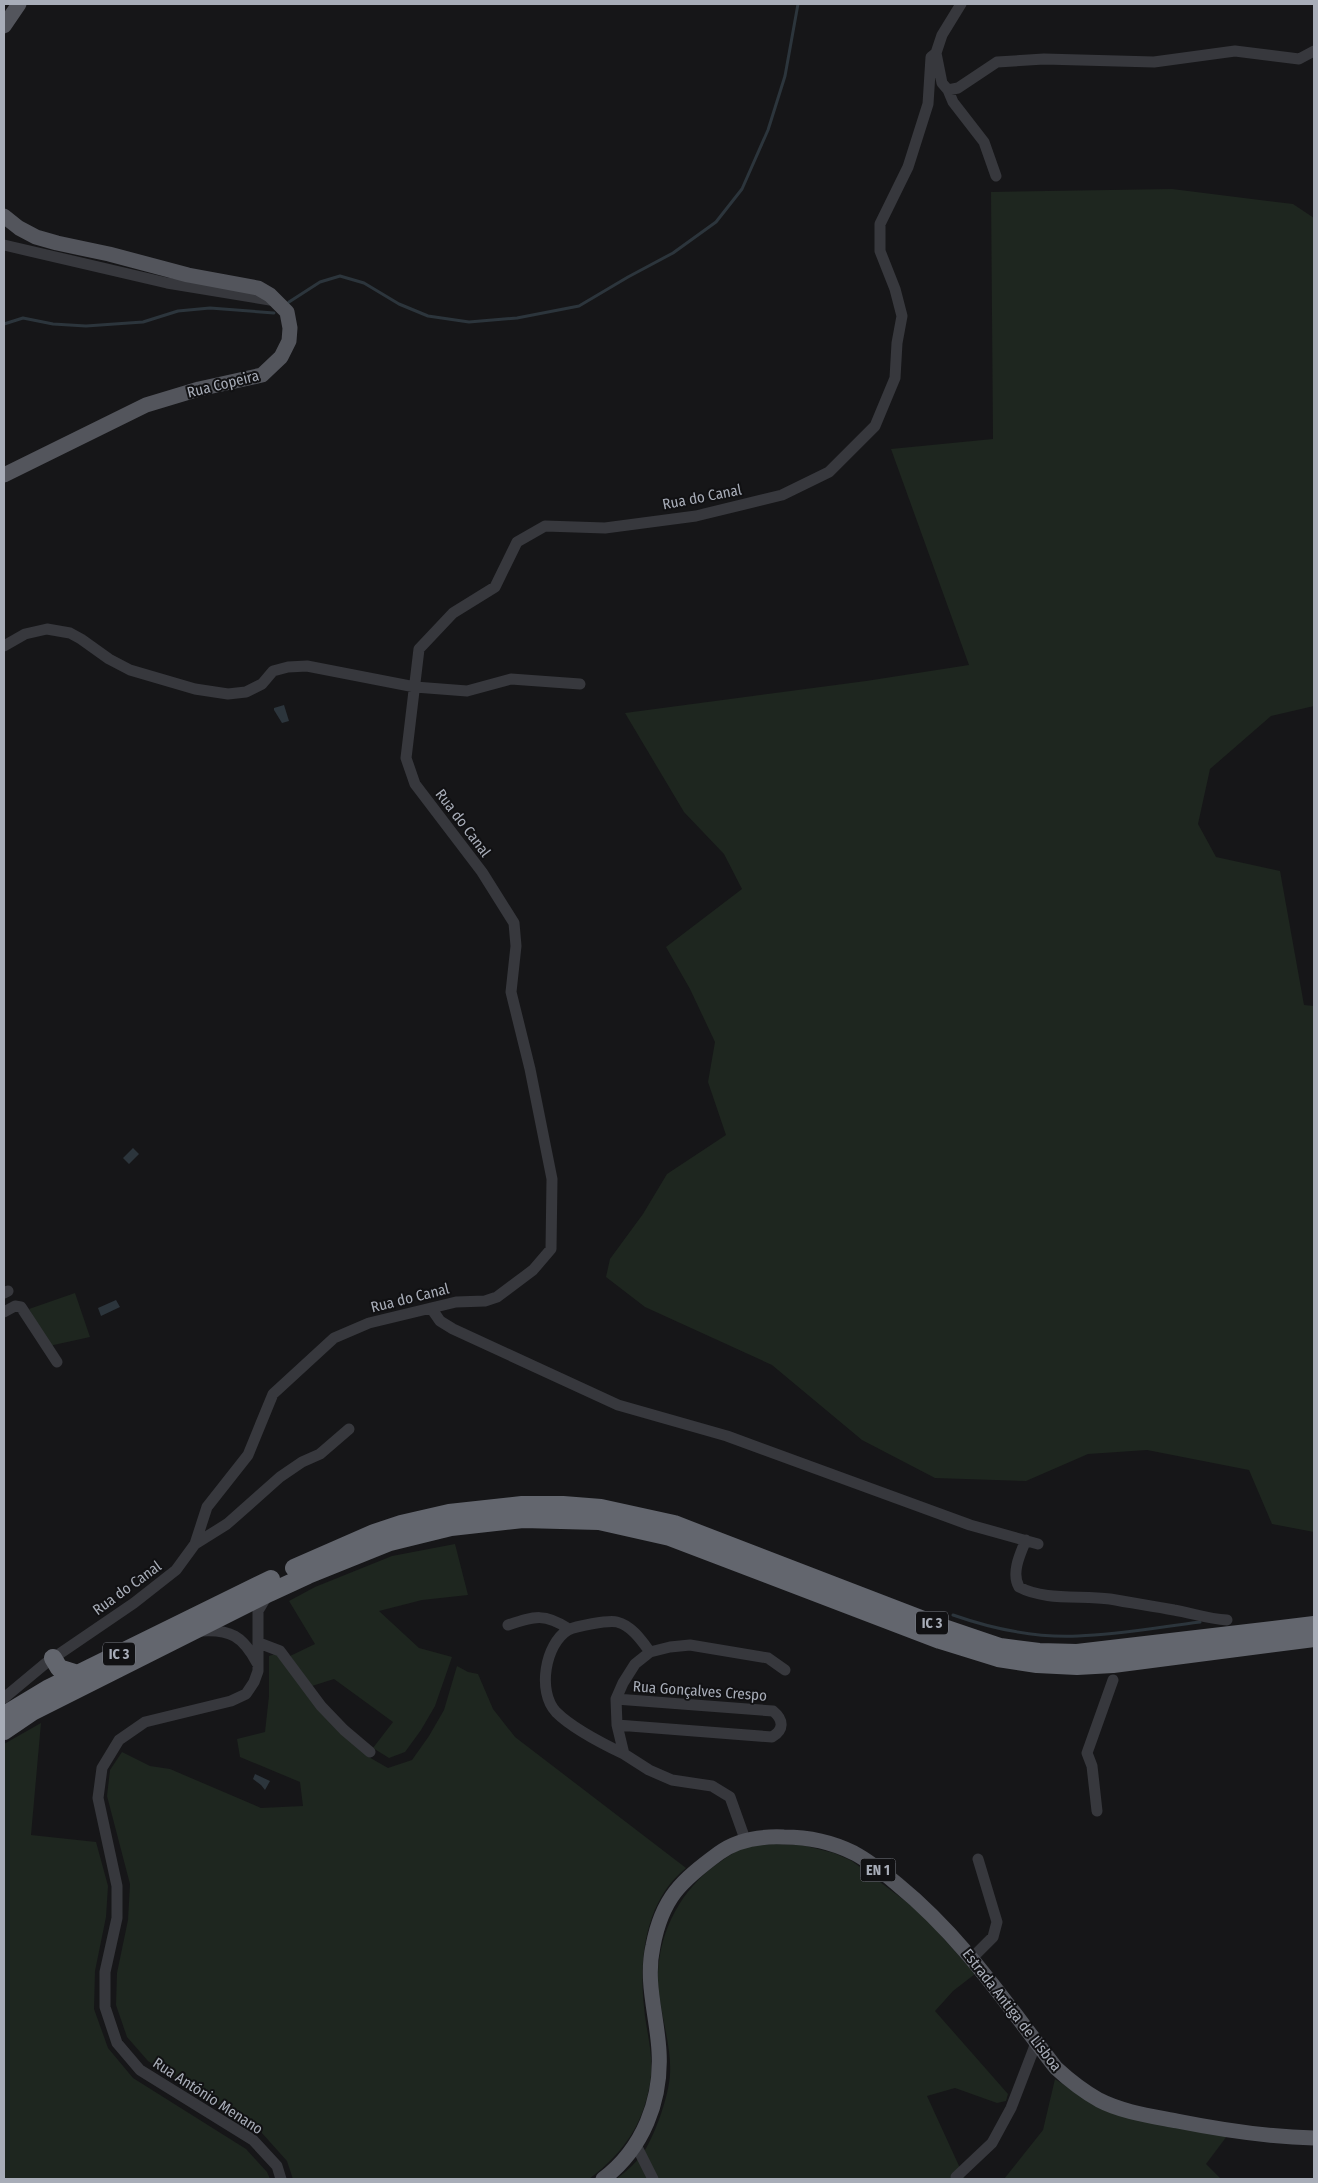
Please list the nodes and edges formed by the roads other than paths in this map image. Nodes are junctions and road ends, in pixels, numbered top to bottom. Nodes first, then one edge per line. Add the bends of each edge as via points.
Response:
1 (19, 4) edge
2 (961, 4) edge
3 (4, 26) edge
4 (1314, 51) edge
5 (936, 53) junction
6 (948, 90) junction
7 (996, 176) dead end
8 (4, 216) edge
9 (4, 246) edge
10 (276, 301) junction
11 (4, 475) edge
12 (4, 646) edge
13 (580, 684) dead end
14 (415, 687) junction
15 (431, 1308) junction
16 (4, 1312) edge
17 (57, 1362) dead end
18 (349, 1429) dead end
19 (1026, 1540) junction
20 (195, 1544) junction
21 (1038, 1544) dead end
22 (269, 1593) junction
23 (1227, 1620) dead end
24 (508, 1625) dead end
25 (1314, 1625) edge
26 (569, 1629) junction
27 (191, 1632) junction
28 (1314, 1638) edge
29 (258, 1643) junction
30 (650, 1652) junction
31 (49, 1661) junction
32 (257, 1662) junction
33 (785, 1670) dead end
34 (78, 1674) junction
35 (1113, 1680) dead end
36 (49, 1688) junction
37 (4, 1698) edge
38 (616, 1699) junction
39 (4, 1715) edge
40 (617, 1725) junction
41 (4, 1730) edge
42 (370, 1752) dead end
43 (624, 1754) junction
44 (1098, 1811) dead end
45 (745, 1839) junction
46 (978, 1859) dead end
47 (972, 1958) junction
48 (1036, 2043) junction
49 (1314, 2138) edge
50 (636, 2145) junction
51 (956, 2177) dead end
52 (281, 2179) edge
53 (603, 2179) edge
54 (653, 2179) edge

1 - 3 main road
2 - 5 street, Rua do Canal via 942,35
4 - 6 street via 1299,59 1234,51 1154,62 1044,59 997,62 958,88
5 - 6 street via 942,83
5 - 14 street, Rua do Canal via 931,57 928,104 908,167 880,224 880,252 902,316 895,378 875,426 829,472 782,495 687,517 605,528 546,526 517,542 495,587 453,613 419,649
6 - 7 street via 984,142
8 - 10 main road, Rua Copeira via 36,237 188,275 258,288
9 - 10 street via 167,283
10 - 11 main road, Rua Copeira via 286,312 289,341 281,357 262,375 146,405
12 - 14 street via 25,634 47,629 70,633 130,670 195,689 228,694 246,692 262,684 273,671 307,666
13 - 14 street via 511,679 467,691
14 - 15 street, Rua do Canal via 406,758 415,784 482,872 514,922 516,946 511,992 552,1180 551,1249 533,1270 497,1297
15 - 19 street via 440,1321 453,1330 618,1405 727,1436 970,1525
15 - 20 street, Rua do Canal via 370,1323 334,1338 274,1394 248,1455 208,1507
16 - 17 street via 20,1307
18 - 20 street via 320,1454 280,1477 227,1524
19 - 21 street
19 - 23 street via 1017,1562 1016,1579 1023,1589 1110,1599
20 - 31 street, Rua do Canal via 176,1570
22 - 27 highway, IC 3
22 - 28 highway, IC 3 via 390,1542 451,1527 523,1519 561,1520 598,1522 670,1536 940,1640 998,1658 1076,1666
22 - 29 street, Rua António Menano via 258,1612
24 - 26 street via 545,1617
25 - 34 highway, IC 3 via 1077,1654 1000,1647 674,1524 601,1508 522,1505 449,1513 401,1524 350,1542
26 - 30 street via 617,1622 630,1629
26 - 43 street via 561,1636 547,1661 548,1696 555,1711 602,1744
27 - 32 street via 227,1632 241,1640
27 - 41 highway, IC 3 via 32,1712
29 - 32 street, Rua António Menano
29 - 42 street via 280,1650 321,1706
30 - 33 street via 690,1645 768,1658
30 - 38 street via 635,1664
31 - 34 highway
31 - 36 highway via 52,1672
31 - 37 street, Rua do Canal
32 - 52 street, Rua António Menano via 258,1671 246,1694 232,1701 145,1722 119,1740 102,1768 98,1798 117,1894 117,1918 106,1972 104,2007 117,2043 140,2070 253,2140 277,2166
34 - 36 highway, IC 3
35 - 44 street via 1087,1754 1092,1766
36 - 39 highway, IC 3
38 - 40 street
38 - 40 street, Rua Gonçalves Crespo via 773,1711 780,1717 782,1725 779,1733 772,1737
40 - 43 street
43 - 45 street via 672,1780 712,1786 730,1797
45 - 47 main road, Estrada Antiga de Lisboa / EN 1 via 803,1837 856,1854 925,1907
45 - 50 main road, Estrada Antiga de Lisboa / EN 1 via 723,1850 680,1883 659,1923 652,1946 650,1973 660,2074 656,2098
46 - 47 street via 997,1922 993,1937
47 - 48 main road, Estrada Antiga de Lisboa / EN 1
48 - 49 main road, Estrada Antiga de Lisboa / EN 1 via 1070,2082 1100,2100 1127,2110 1228,2131
48 - 51 street via 1011,2108 992,2143
50 - 53 main road, Estrada Antiga de Lisboa / EN 1
50 - 54 street

